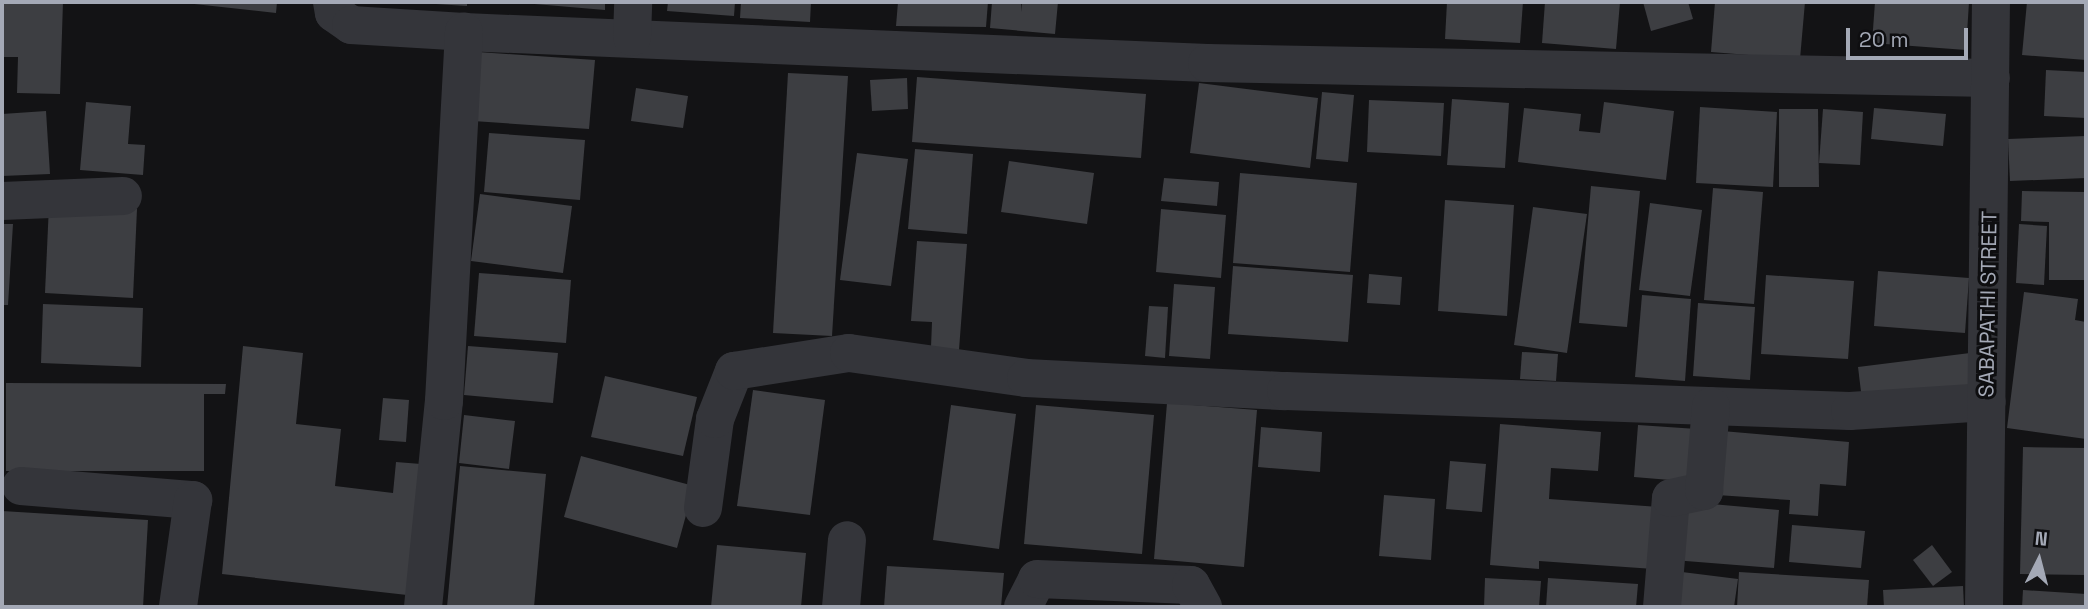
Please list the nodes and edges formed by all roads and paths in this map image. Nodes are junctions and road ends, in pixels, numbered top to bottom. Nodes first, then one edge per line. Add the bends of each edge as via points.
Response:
1 (332, 2) edge
2 (1991, 2) edge
3 (633, 19) edge
4 (464, 32) junction
5 (1991, 78) junction
6 (123, 196) dead end
7 (2, 201) edge
8 (1987, 402) junction
9 (1711, 405) junction
10 (21, 486) dead end
11 (703, 508) dead end
12 (848, 540) dead end
13 (178, 607) edge
14 (424, 607) edge
15 (841, 607) edge
16 (1023, 607) edge
17 (1203, 607) edge
18 (1661, 607) edge
19 (1984, 607) edge

1 - 4 street via 334,13 351,25
2 - 5 street, SABAPATHI STREET
3 - 4 street
3 - 5 street via 1207,63
4 - 14 street via 444,401
5 - 8 street, SABAPATHI STREET
6 - 7 street
8 - 9 street via 1850,411
8 - 19 street, SABAPATHI STREET
9 - 11 street via 1026,378 849,353 734,371 715,419
9 - 18 street via 1704,491 1671,498
10 - 13 street via 193,500
12 - 15 street
16 - 17 street via 1037,579 1191,585

